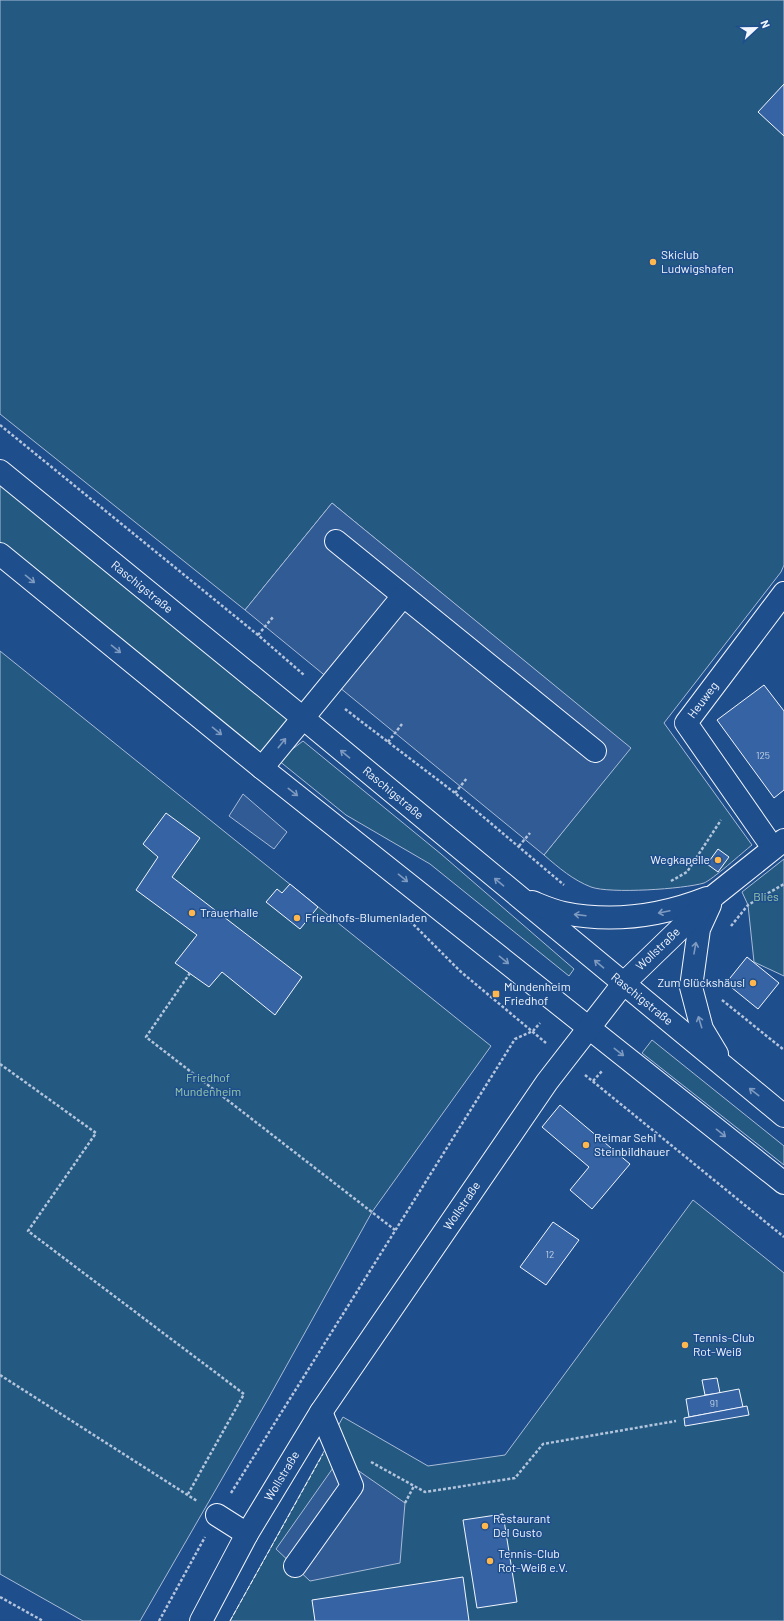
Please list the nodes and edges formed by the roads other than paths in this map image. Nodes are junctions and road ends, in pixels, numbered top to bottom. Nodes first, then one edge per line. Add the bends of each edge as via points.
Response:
1 (0, 471) edge
2 (336, 541) dead end
3 (0, 554) edge
4 (784, 593) edge
5 (403, 596) junction
6 (303, 718) junction
7 (596, 751) dead end
8 (262, 768) junction
9 (778, 844) edge
10 (715, 895) junction
11 (519, 898) junction
12 (623, 984) junction
13 (588, 1028) junction
14 (725, 1069) junction
15 (784, 1116) edge
16 (784, 1183) edge
17 (321, 1412) junction
18 (217, 1515) road end
19 (247, 1534) junction
20 (295, 1566) dead end
21 (200, 1621) edge

1 - 6 street, Raschigstraße
2 - 5 street
3 -> 8 street
4 - 9 street, Heuweg via 686,723 737,796
5 - 6 street
5 - 7 street
8 -> 6 street
11 -> 6 street, Raschigstraße
8 -> 13 street
9 - 10 street, Wollstraße
10 -> 11 street via 680,908 645,916 619,918 564,913
10 - 12 street, Wollstraße
14 -> 10 street via 702,1029 691,987 699,929
12 -> 11 street, Raschigstraße
12 - 13 street, Wollstraße
12 - 14 street, Raschigstraße
13 -> 16 street
13 - 17 street, Wollstraße via 542,1088
15 -> 14 street, Raschigstraße
17 - 19 street, Wollstraße
17 - 20 street via 352,1486
18 - 19 street
19 - 21 street, Wollstraße

